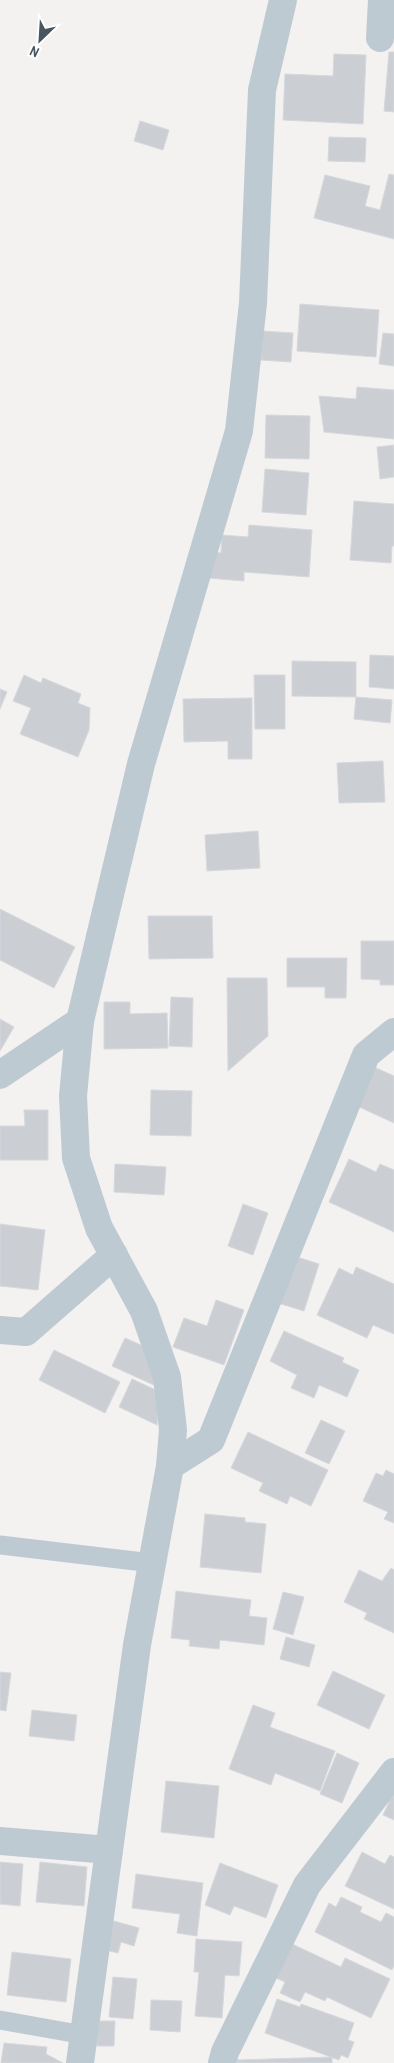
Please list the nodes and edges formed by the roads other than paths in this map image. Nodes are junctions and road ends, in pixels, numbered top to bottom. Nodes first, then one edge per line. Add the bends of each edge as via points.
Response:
1 (283, 0) edge
2 (382, 0) edge
3 (380, 38) dead end
4 (80, 1021) junction
5 (394, 1032) edge
6 (0, 1075) edge
7 (114, 1255) junction
8 (0, 1330) edge
9 (170, 1466) junction
10 (0, 1545) edge
11 (152, 1564) junction
12 (394, 1772) edge
13 (0, 1841) edge
14 (109, 1850) junction
15 (0, 2020) edge
16 (84, 2035) junction
17 (80, 2063) edge
18 (222, 2063) edge

1 - 4 street via 262,90 254,303 239,431 141,764
2 - 3 street
4 - 6 street
4 - 7 street via 73,1096 76,1158 99,1228
5 - 9 street via 366,1055 211,1440
7 - 8 street via 26,1332
7 - 9 street via 144,1311 167,1377 173,1430
9 - 11 street
10 - 11 lane
11 - 14 street via 137,1645
12 - 18 street via 307,1885
13 - 14 street
14 - 16 street
15 - 16 lane
16 - 17 street

